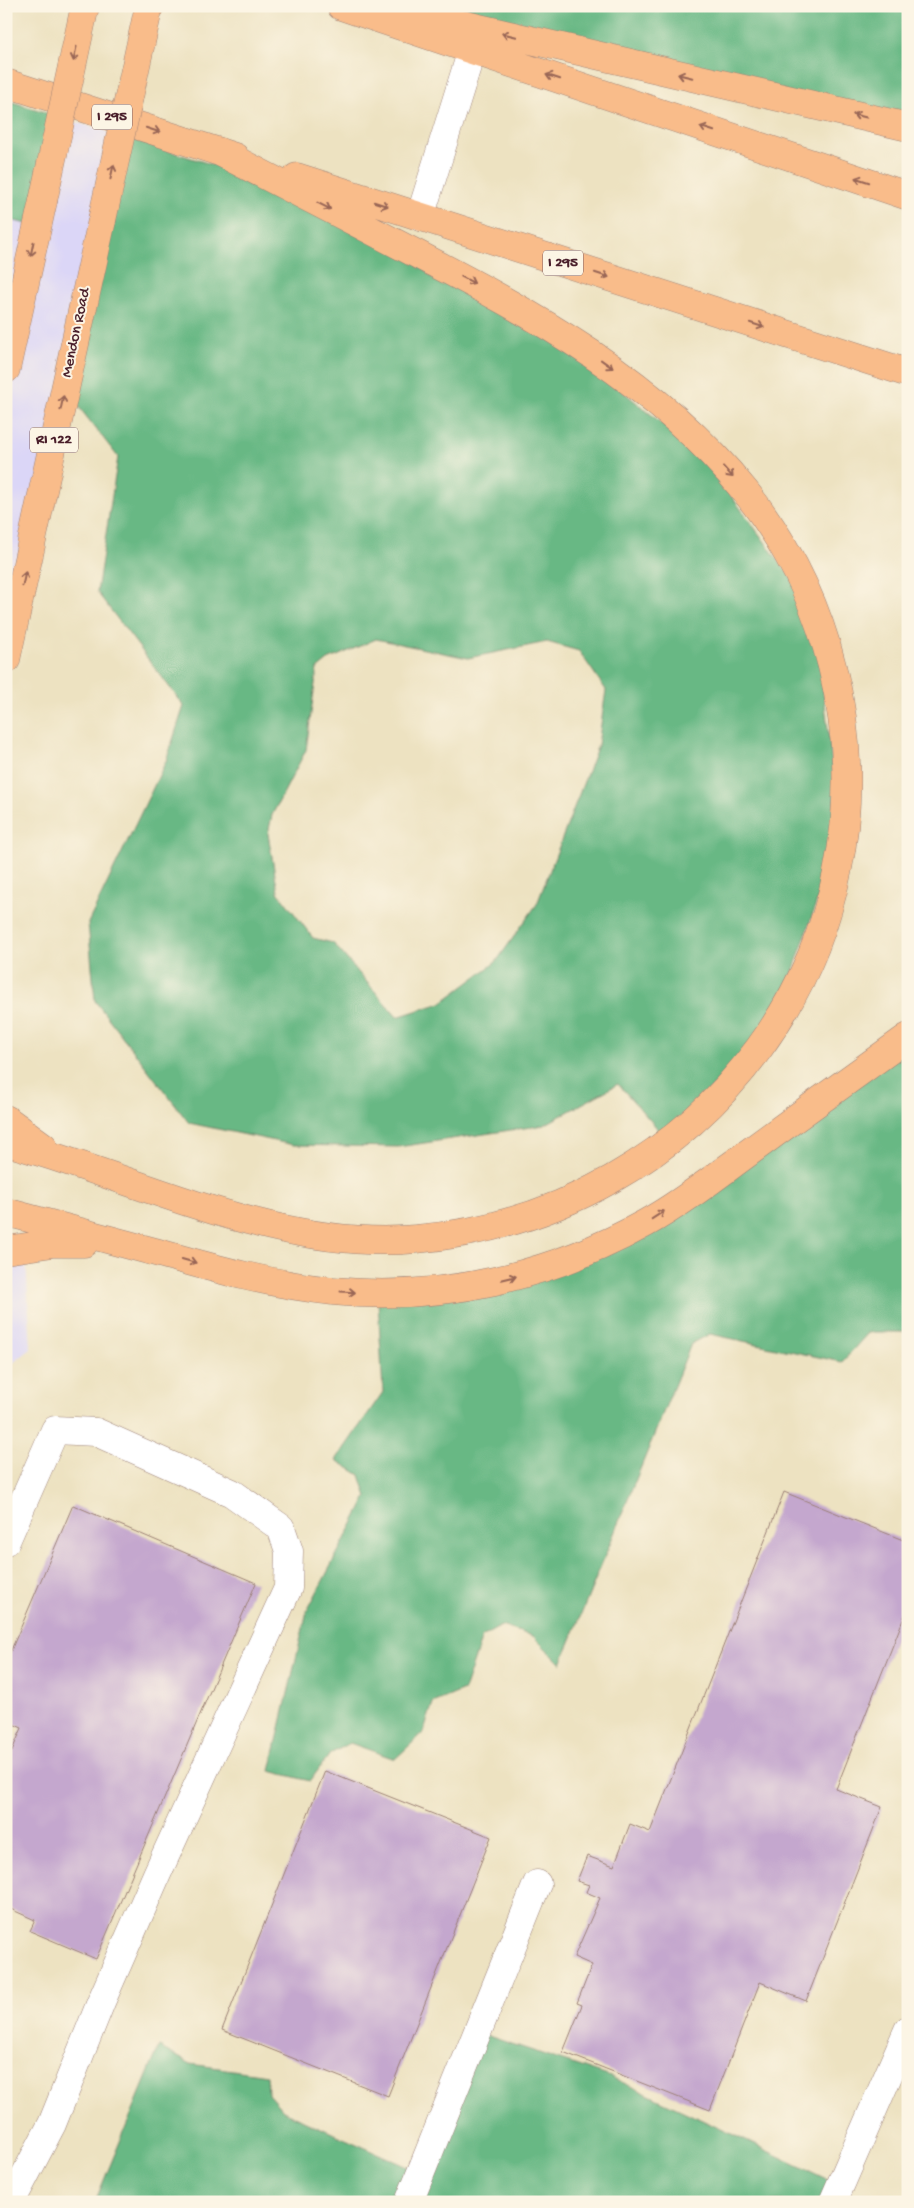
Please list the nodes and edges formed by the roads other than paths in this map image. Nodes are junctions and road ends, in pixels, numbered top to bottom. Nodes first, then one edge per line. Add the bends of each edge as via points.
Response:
1 (85, 6) edge
2 (149, 6) edge
3 (341, 6) edge
4 (383, 6) edge
5 (472, 50) junction
6 (6, 83) edge
7 (908, 127) edge
8 (218, 152) junction
9 (908, 196) edge
10 (420, 217) junction
11 (6, 369) edge
12 (908, 373) edge
13 (6, 660) edge
14 (908, 1037) edge
15 (6, 1119) edge
16 (6, 1142) edge
17 (82, 1165) junction
18 (6, 1212) edge
19 (6, 1250) edge
20 (161, 1254) junction
21 (6, 1542) edge
22 (537, 1884) dead end
23 (908, 2030) edge
24 (11, 2202) edge
25 (409, 2202) edge
26 (833, 2202) edge

1 -> 11 main road, bridge
13 -> 2 main road, Mendon Road / RI 122, bridge
3 - 5 main road
7 -> 4 main road
9 -> 5 main road
5 - 10 lane
6 -> 8 main road, I 295
8 -> 10 main road, I 295
8 -> 17 main road via 506,300 570,338 634,384 718,460 770,526 802,581 819,622 837,688 844,730 847,805 843,844 818,936 793,993 760,1047 717,1099 690,1124 622,1175 584,1196 497,1227 414,1240 374,1241 327,1237 267,1225
10 -> 12 main road, I 295
20 -> 14 main road via 254,1278 334,1291 417,1292 513,1278 602,1246 647,1222
15 - 17 main road via 36,1142
16 - 17 main road
18 - 20 main road
19 - 20 main road via 34,1244 82,1243
21 - 24 lane via 55,1430 88,1431 232,1493 281,1528 289,1551 288,1588 145,1902 52,2124
22 - 25 lane
23 - 26 lane

